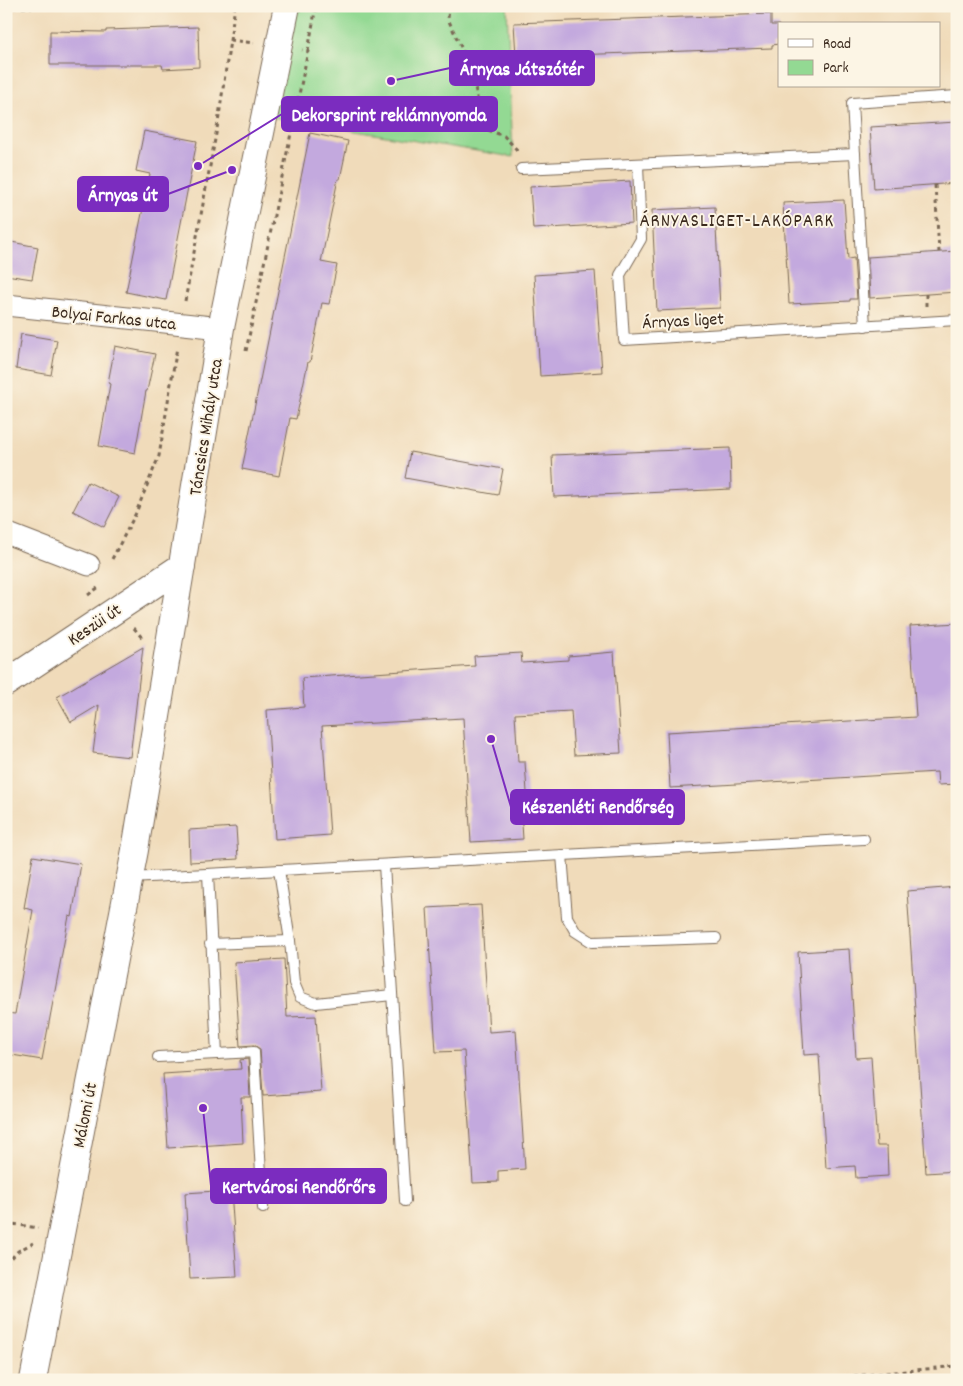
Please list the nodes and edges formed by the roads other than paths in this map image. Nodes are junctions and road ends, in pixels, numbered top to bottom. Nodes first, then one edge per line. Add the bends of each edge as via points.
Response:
1 (287, 6) edge
2 (957, 96) edge
3 (855, 154) junction
4 (638, 164) junction
5 (522, 169) dead end
6 (6, 305) edge
7 (957, 320) edge
8 (865, 326) junction
9 (222, 328) junction
10 (6, 533) edge
11 (89, 565) dead end
12 (182, 566) junction
13 (6, 683) edge
14 (864, 839) dead end
15 (135, 850) joint
16 (562, 855) junction
17 (384, 865) junction
18 (280, 870) junction
19 (208, 874) junction
20 (130, 878) junction
21 (716, 938) dead end
22 (290, 941) junction
23 (210, 944) junction
24 (392, 995) junction
25 (217, 1054) junction
26 (158, 1057) dead end
27 (405, 1201) dead end
28 (263, 1208) dead end
29 (33, 1380) edge

1 - 9 street, Táncsics Mihály utca
2 - 3 lane via 852,103
3 - 4 lane
3 - 8 lane
4 - 5 lane
4 - 8 lane, Árnyas liget via 642,239 620,275 624,340
6 - 9 street, Bolyai Farkas utca
7 - 8 lane, Árnyas liget
9 - 12 street, Táncsics Mihály utca
10 - 11 street
12 - 13 street, Keszüi út
12 - 15 street, Táncsics Mihály utca
14 - 16 lane
15 - 20 street, Málomi út
16 - 17 lane
16 - 21 lane via 567,917 574,931 592,942
17 - 18 lane
17 - 24 lane
18 - 19 lane
18 - 22 lane
19 - 20 lane
19 - 23 lane
20 - 29 street, Málomi út
22 - 23 lane
22 - 24 lane via 294,983 300,996 316,1003
23 - 25 lane
24 - 27 lane
25 - 26 lane
25 - 28 lane via 254,1052

